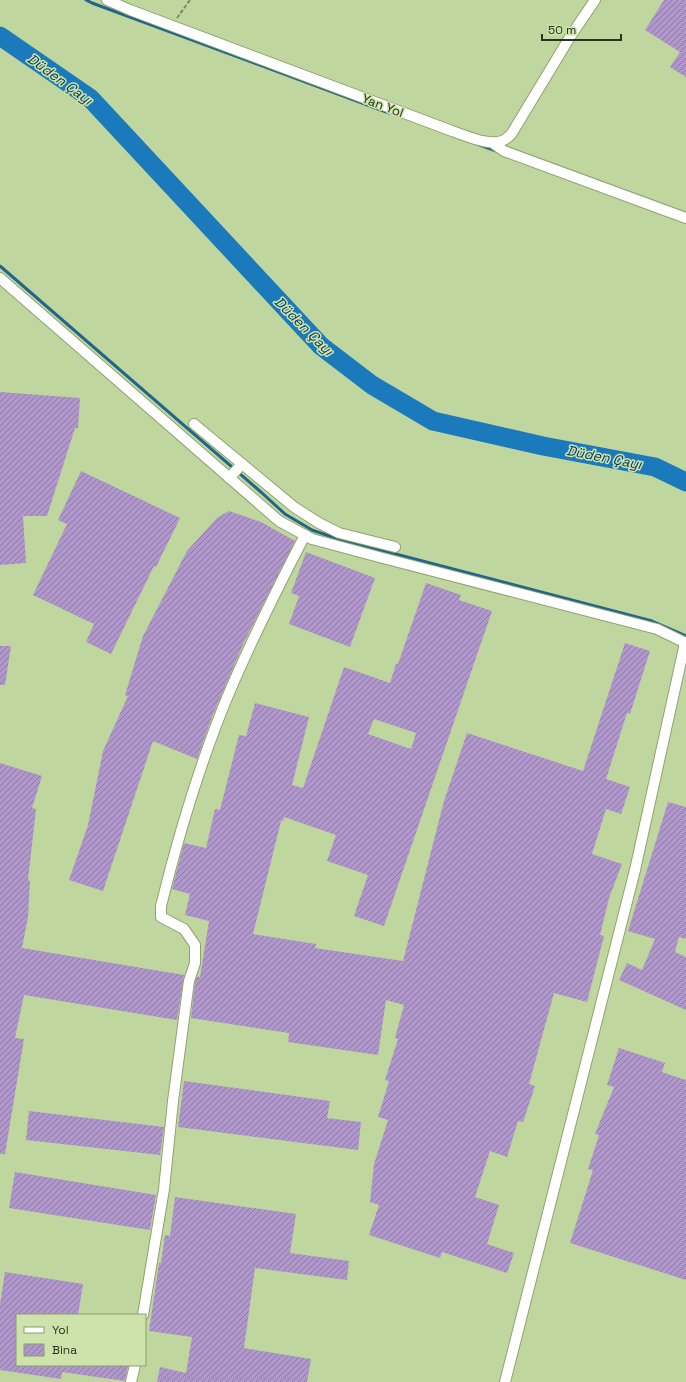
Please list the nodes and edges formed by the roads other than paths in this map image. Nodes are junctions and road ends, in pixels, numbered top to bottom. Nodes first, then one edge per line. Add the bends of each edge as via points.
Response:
1 (107, 0) edge
2 (595, 0) edge
3 (494, 144) junction
4 (686, 218) edge
5 (0, 278) edge
6 (194, 424) dead end
7 (240, 466) junction
8 (230, 478) junction
9 (305, 535) junction
10 (395, 547) dead end
11 (685, 643) edge
12 (143, 1314) edge
13 (135, 1366) edge
14 (131, 1382) edge
15 (505, 1382) edge

1 - 3 street, Yan Yol via 452,131
2 - 3 street via 515,128 506,139
3 - 4 street, Yan Yol via 504,151
5 - 8 street
6 - 7 street
7 - 8 street
7 - 10 street via 294,507 329,528 339,533
8 - 9 street via 279,521
9 - 11 street via 379,558 657,629
9 - 12 street via 267,609 229,693 178,839 161,906 161,917 184,929 195,945 195,963 188,981 164,1189
11 - 15 street via 635,870
13 - 14 street

